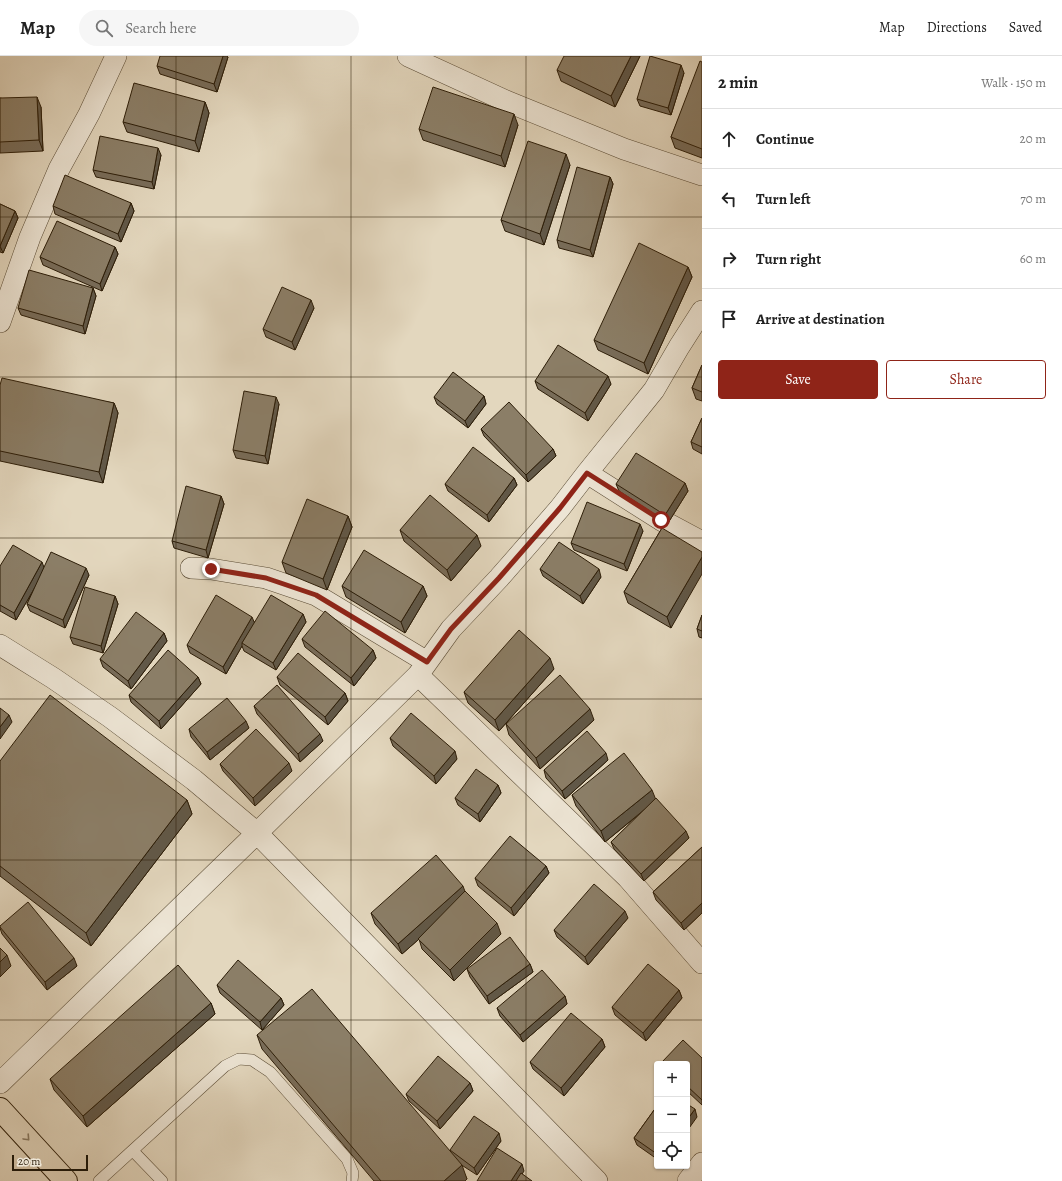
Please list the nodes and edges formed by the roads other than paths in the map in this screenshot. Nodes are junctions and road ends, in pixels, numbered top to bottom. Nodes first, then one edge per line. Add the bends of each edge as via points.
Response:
1 (116, 56) edge
2 (408, 56) edge
3 (702, 175) edge
4 (702, 311) edge
5 (0, 322) edge
6 (587, 473) junction
7 (702, 542) edge
8 (191, 568) dead end
9 (0, 645) edge
10 (422, 668) junction
11 (258, 833) junction
12 (702, 962) edge
13 (0, 1083) edge
14 (0, 1110) edge
15 (133, 1150) junction
16 (702, 1163) edge
17 (66, 1181) edge
18 (99, 1181) edge
19 (162, 1181) edge
20 (352, 1181) edge
21 (597, 1181) edge
22 (688, 1181) edge

1 - 5 street via 59,169 30,237
2 - 3 street via 514,104 624,149
4 - 6 street via 654,390
6 - 7 street via 661,520
6 - 10 street via 499,578 451,629
8 - 10 street via 266,578 316,595
9 - 11 street via 110,717 194,780
10 - 11 street
10 - 12 street via 628,878
11 - 13 street
11 - 21 street
14 -> 17 highway
15 - 18 lane
15 - 19 lane
15 - 20 lane via 226,1066 239,1059 252,1060 270,1072 347,1160 353,1172
16 - 22 street

